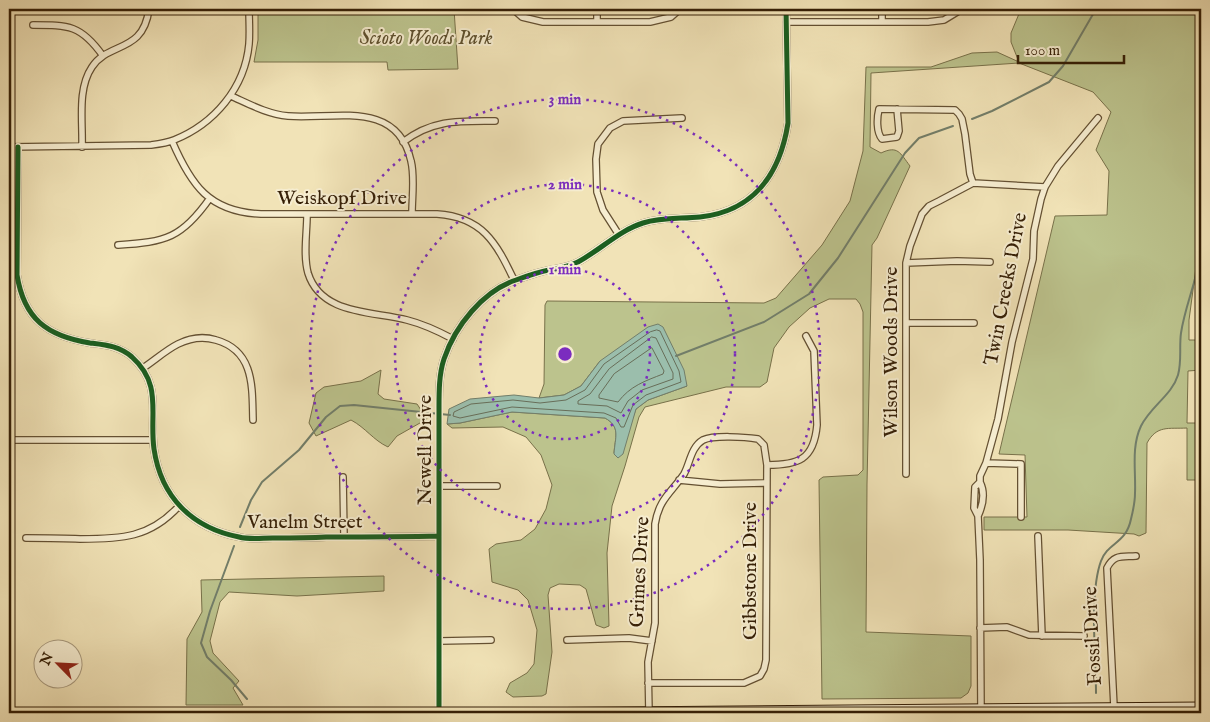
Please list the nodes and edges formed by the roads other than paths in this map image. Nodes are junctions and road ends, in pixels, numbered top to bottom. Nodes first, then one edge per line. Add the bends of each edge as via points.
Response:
1 (149, 9) edge
2 (249, 9) edge
3 (513, 9) edge
4 (597, 9) edge
5 (680, 9) edge
6 (786, 9) edge
7 (882, 9) edge
8 (962, 9) edge
9 (597, 22) junction
10 (786, 22) junction
11 (882, 22) junction
12 (33, 25) dead end
13 (103, 56) junction
14 (230, 96) junction
15 (897, 109) junction
16 (682, 118) dead end
17 (1098, 118) dead end
18 (495, 121) dead end
19 (172, 141) junction
20 (403, 142) junction
21 (9, 147) edge
22 (18, 147) junction
23 (82, 147) junction
24 (973, 183) junction
25 (1045, 187) junction
26 (210, 198) junction
27 (412, 214) junction
28 (306, 215) junction
29 (620, 235) junction
30 (118, 245) dead end
31 (990, 262) dead end
32 (906, 263) junction
33 (514, 280) junction
34 (907, 323) junction
35 (974, 323) dead end
36 (806, 336) dead end
37 (453, 339) junction
38 (143, 368) junction
39 (253, 420) dead end
40 (9, 440) edge
41 (153, 440) junction
42 (986, 463) junction
43 (767, 465) junction
44 (906, 474) dead end
45 (343, 477) dead end
46 (679, 480) junction
47 (766, 483) junction
48 (440, 486) junction
49 (496, 486) dead end
50 (179, 506) junction
51 (1021, 517) dead end
52 (439, 536) junction
53 (1038, 536) dead end
54 (344, 537) junction
55 (26, 538) dead end
56 (1136, 556) dead end
57 (980, 628) junction
58 (1042, 636) junction
59 (1084, 636) dead end
60 (491, 640) dead end
61 (567, 640) dead end
62 (440, 641) junction
63 (652, 641) junction
64 (648, 683) junction
65 (1114, 707) junction
66 (1201, 707) edge
67 (883, 711) edge
68 (981, 711) edge
69 (649, 712) edge
70 (748, 712) edge
71 (440, 713) edge
72 (495, 713) edge
73 (502, 713) edge

1 - 13 street via 137,38
2 - 14 street via 246,60
3 - 9 street via 522,17 544,22
4 - 9 street
5 - 9 street via 670,17 650,22
6 - 10 street, Newell Drive
7 - 11 street
8 - 11 street via 944,20
10 - 11 street
10 - 29 street, Newell Drive via 788,123 781,156 764,184 751,197 729,210 713,215 664,218 642,223
12 - 13 street via 71,27 86,36
13 - 23 street via 92,67 84,85
14 - 19 street via 206,123
14 - 20 street via 260,110 282,115 371,117 392,129
15 - 15 street via 879,109 878,135 882,138 897,137
15 - 24 street via 955,110 965,134
16 - 29 street via 623,121 610,128 598,144 596,192 603,210
17 - 25 street, Twin Creeks Drive via 1073,146
18 - 20 street via 437,124 419,130
19 - 23 street via 151,146
19 - 26 street, Weiskopf Drive via 192,182
20 - 27 street via 411,161
21 - 22 street
22 - 23 street
22 - 38 street via 17,275 26,308 48,329 64,336 113,346 131,356
24 - 25 street
24 - 32 street, Wilson Woods Drive via 929,206 922,214
25 - 42 street, Twin Creeks Drive via 1034,231 1034,253
26 - 28 street, Weiskopf Drive via 248,214
26 - 30 street via 191,223 172,236 160,241
27 - 28 street, Weiskopf Drive
27 - 33 street, Weiskopf Drive via 459,217 476,225 496,244
28 - 37 street via 308,271 318,292 327,300 349,309 407,320
29 - 33 street, Newell Drive via 577,263
31 - 32 street
32 - 34 street, Wilson Woods Drive
33 - 37 street, Newell Drive via 479,304
34 - 35 street
34 - 44 street, Wilson Woods Drive
36 - 43 street via 814,351 816,437 808,453 796,462
37 - 48 street, Newell Drive via 444,359 438,408
38 - 39 street via 178,344 196,338 227,344 239,354 248,369
38 - 41 street, Vanelm Street via 154,400
40 - 41 street
41 - 50 street, Vanelm Street via 156,462 165,486
42 - 51 street via 1020,464
42 - 57 street, Twin Creeks Drive via 980,476 983,488 982,508 978,516
43 - 46 street, Grimes Drive via 764,445 758,438 709,438 696,446
43 - 47 street, Gibbstone Drive
45 - 54 street
46 - 47 street via 720,484
46 - 63 street, Grimes Drive via 664,497 655,524 655,623
47 - 64 street, Gibbstone Drive via 766,660 760,676 744,683
48 - 49 street
48 - 52 street, Newell Drive
50 - 54 street, Vanelm Street via 206,526 240,538
50 - 55 street via 158,525 127,537
52 - 54 street, Vanelm Street
52 - 62 street, Newell Drive
53 - 58 street
56 - 65 street, Fossil Drive via 1115,557 1107,568
57 - 58 street via 1007,627
57 - 68 street, Twin Creeks Drive
58 - 59 street
60 - 62 street
61 - 63 street via 629,638
62 - 71 street, Newell Drive
63 - 64 street, Grimes Drive
64 - 69 street, Grimes Drive
65 - 66 main road
65 - 68 main road
67 - 68 main road
67 - 70 main road
69 - 70 main road
69 - 73 main road
72 - 73 main road

